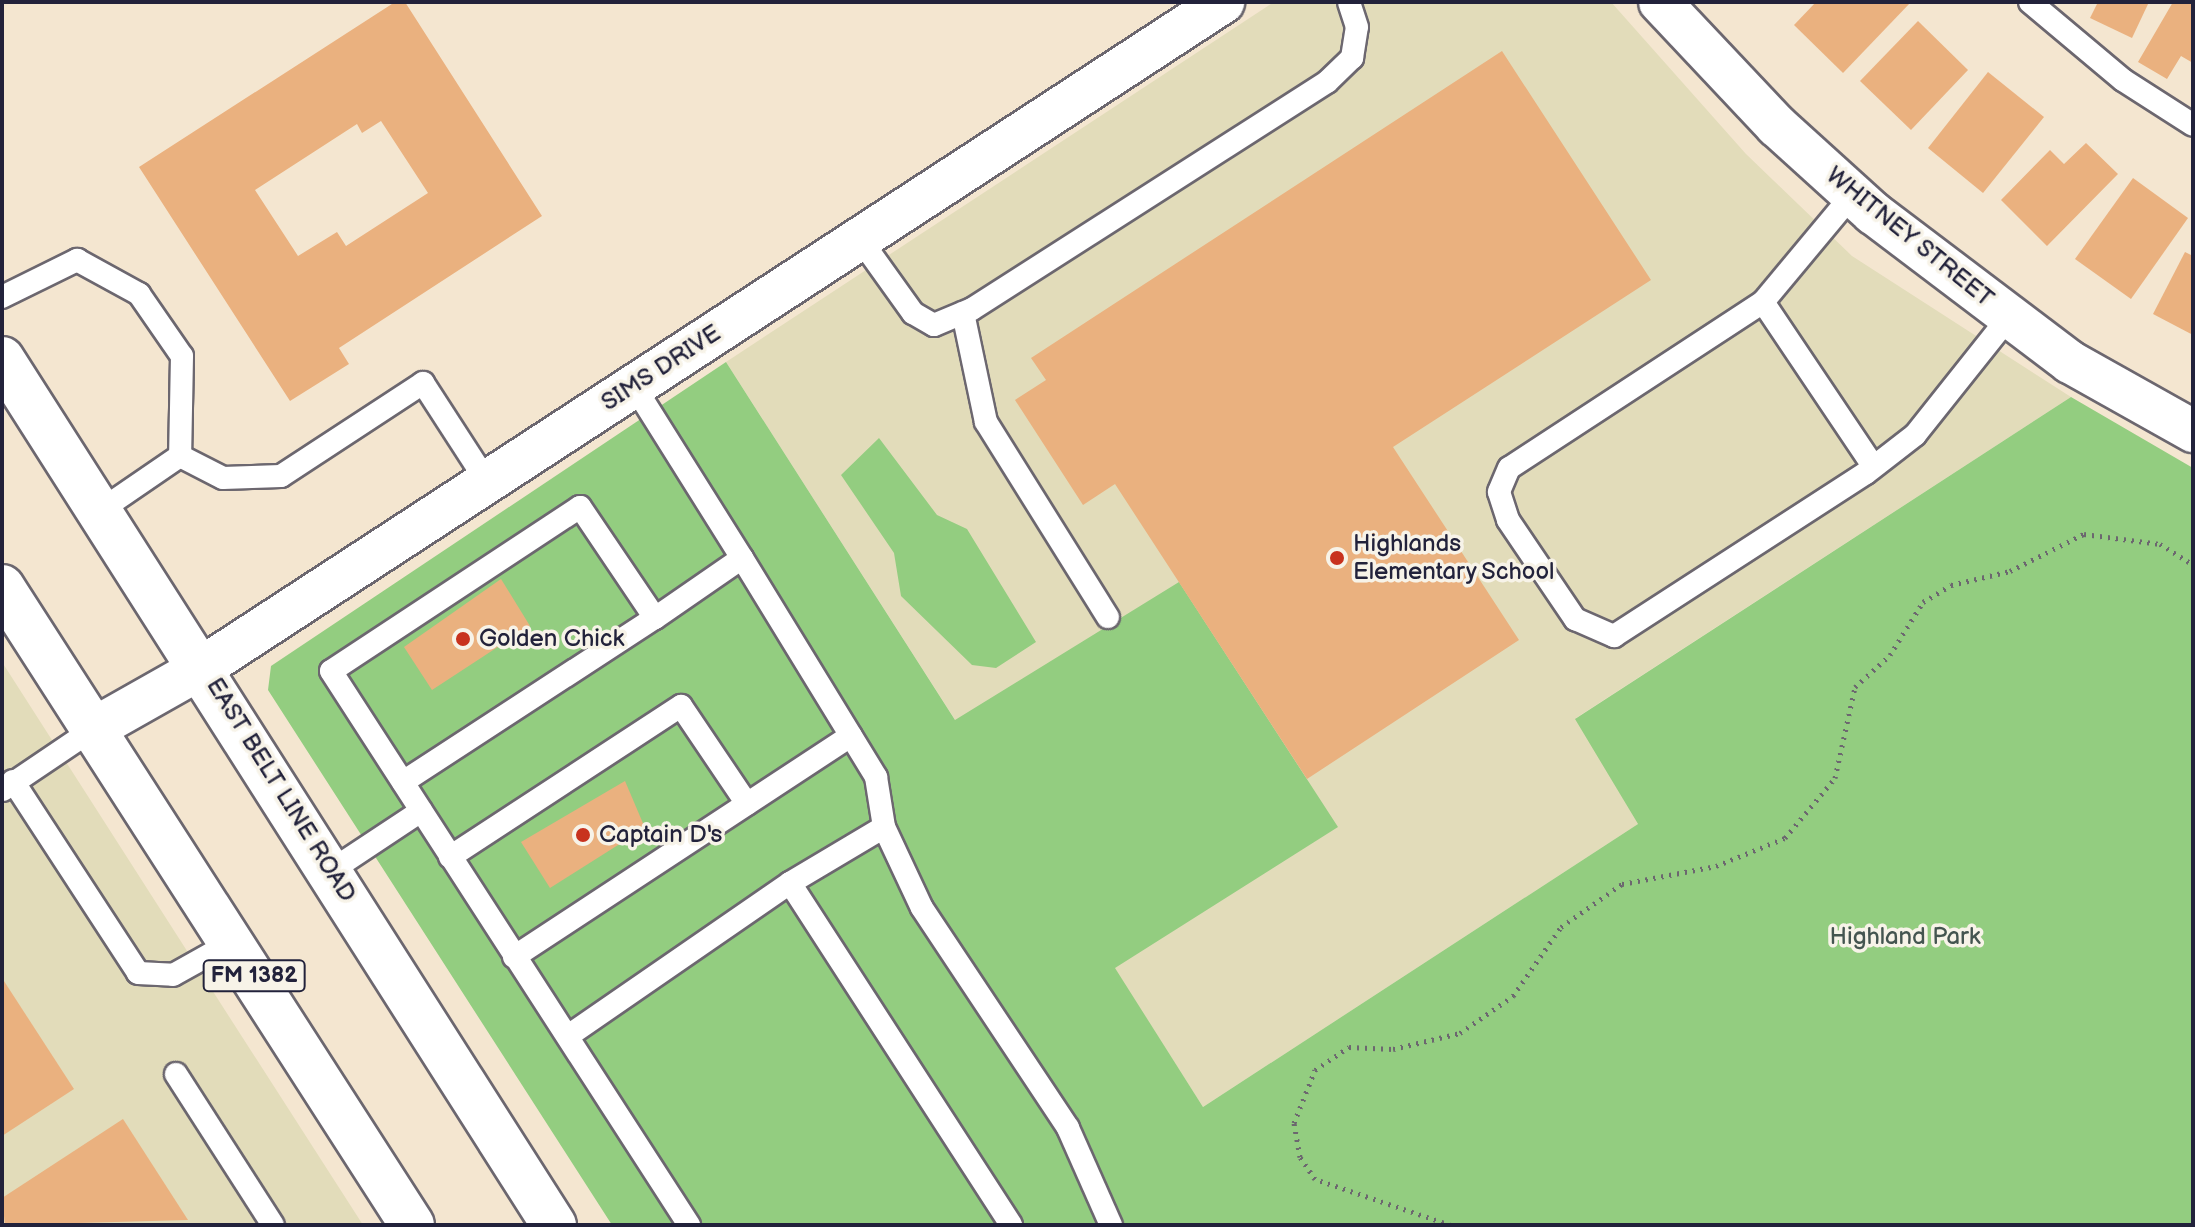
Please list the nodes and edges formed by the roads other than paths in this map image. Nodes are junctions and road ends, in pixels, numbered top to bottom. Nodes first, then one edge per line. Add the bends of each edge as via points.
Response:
1 (1223, 2) edge
2 (1349, 2) edge
3 (1660, 2) edge
4 (2030, 2) edge
5 (2193, 125) edge
6 (1853, 194) junction
7 (860, 239) junction
8 (2, 297) edge
9 (1763, 302) junction
10 (963, 313) junction
11 (2009, 317) junction
12 (2, 359) edge
13 (634, 386) junction
14 (2193, 431) edge
15 (180, 456) junction
16 (1873, 466) junction
17 (487, 482) junction
18 (101, 510) junction
19 (742, 558) junction
20 (2, 587) edge
21 (1108, 617) dead end
22 (655, 618) junction
23 (203, 667) junction
24 (95, 728) junction
25 (851, 736) junction
26 (403, 782) junction
27 (8, 786) edge
28 (747, 804) junction
29 (421, 811) junction
30 (884, 827) junction
31 (450, 857) junction
32 (332, 870) junction
33 (790, 883) junction
34 (232, 942) junction
35 (514, 957) junction
36 (568, 1036) junction
37 (176, 1074) dead end
38 (273, 1225) edge
39 (412, 1225) edge
40 (554, 1225) edge
41 (689, 1225) edge
42 (1011, 1225) edge
43 (1111, 1225) edge

1 - 7 street, SIMS DRIVE
2 - 10 lane via 1357,27 1352,58 1327,82
3 - 6 street, WHITNEY STREET
4 - 5 lane via 2123,80
6 - 9 lane
6 - 11 street, WHITNEY STREET
7 - 10 lane via 913,313 934,325
7 - 13 street, SIMS DRIVE
8 - 15 lane via 77,260 139,294 182,356
9 - 16 lane
9 - 16 lane via 1509,468 1499,492 1508,520 1575,619 1614,636
10 - 21 lane via 986,422
11 - 14 street, WHITNEY STREET via 2070,362
11 - 16 lane via 1915,435
12 - 18 main road, EAST BELT LINE ROAD
13 - 17 street, SIMS DRIVE
13 - 19 lane
15 - 17 lane via 223,478 281,476 423,383
15 - 18 lane
17 - 23 street, SIMS DRIVE
18 - 23 main road, EAST BELT LINE ROAD
19 - 22 lane
19 - 25 lane
20 - 24 main road, FM 1382
22 - 26 lane
22 - 26 lane via 580,507 331,671
23 - 24 street, SIMS DRIVE
23 - 32 main road, EAST BELT LINE ROAD
24 - 27 lane
24 - 34 main road, FM 1382
25 - 28 lane
25 - 30 lane via 876,777
26 - 29 lane
27 - 34 lane via 138,973 173,975
28 - 31 lane via 681,706
28 - 35 lane
29 - 31 lane
29 - 32 lane
30 - 33 lane
30 - 43 lane via 922,908 1068,1128
31 - 35 lane
32 - 40 main road, EAST BELT LINE ROAD
33 - 36 lane
33 - 42 lane
34 - 39 main road, FM 1382
35 - 36 lane
36 - 41 lane
37 - 38 lane

